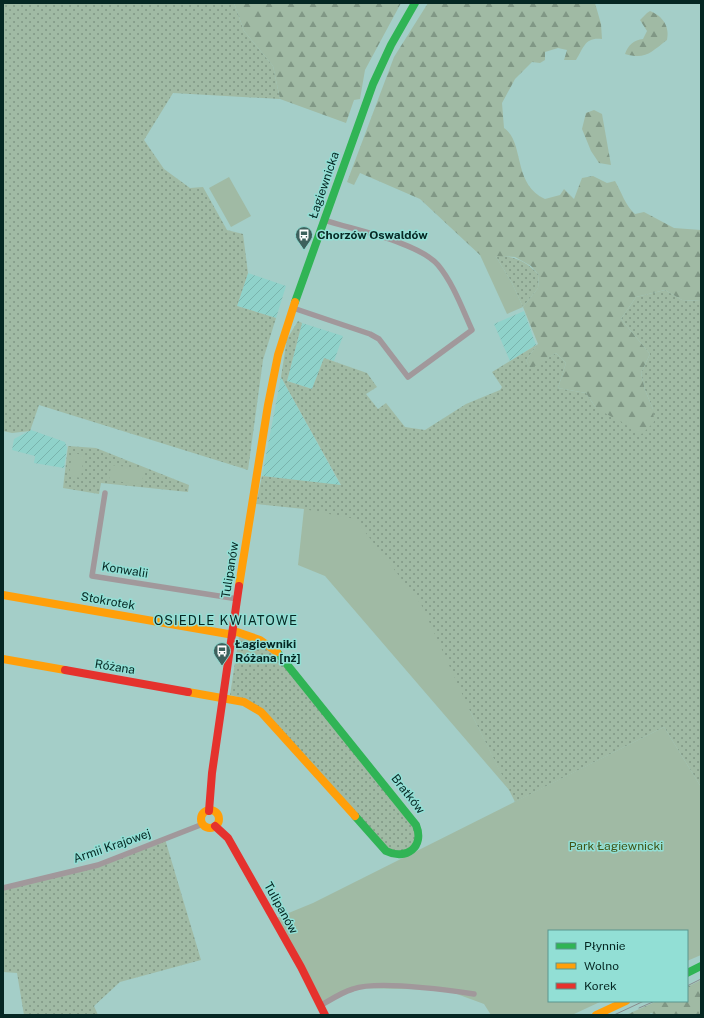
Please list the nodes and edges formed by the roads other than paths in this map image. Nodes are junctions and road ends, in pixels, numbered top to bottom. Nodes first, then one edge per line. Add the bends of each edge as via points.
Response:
1 (415, 3) edge
2 (324, 220) junction
3 (293, 308) junction
4 (268, 405) joint
5 (105, 493) dead end
6 (3, 595) edge
7 (238, 599) junction
8 (232, 633) junction
9 (3, 659) edge
10 (223, 698) junction
11 (209, 811) junction
12 (203, 824) junction
13 (215, 826) junction
14 (3, 888) edge
15 (701, 966) edge
16 (688, 972) edge
17 (474, 994) dead end
18 (624, 1002) edge
19 (320, 1006) junction
20 (325, 1015) edge
21 (596, 1015) edge

1 - 2 street, Łagiewnicka via 376,77
2 - 3 street, Łagiewnicka
2 - 3 street via 406,245 430,258 444,273 472,330 408,376 378,339 370,334
3 - 4 street, Łagiewnicka via 278,355
4 - 7 street, Tulipanów
5 - 7 street, Konwalii via 92,576
6 - 8 street, Stokrotek
7 - 8 street, Tulipanów
8 - 10 street, Tulipanów
8 - 10 street, Bratków via 237,632 268,644 292,670 416,825 420,834 416,847 402,855 386,851 261,712 244,702
9 - 10 street, Różana
10 - 11 street, Tulipanów
11 - 12 street via 202,817
11 - 13 street via 218,816
12 - 13 street via 208,828
12 - 14 street, Armii Krajowej via 98,865
13 - 19 street, Tulipanów via 228,838
15 - 16 street
17 - 19 street via 374,986 354,988
18 - 21 street
19 - 20 street, Tulipanów

